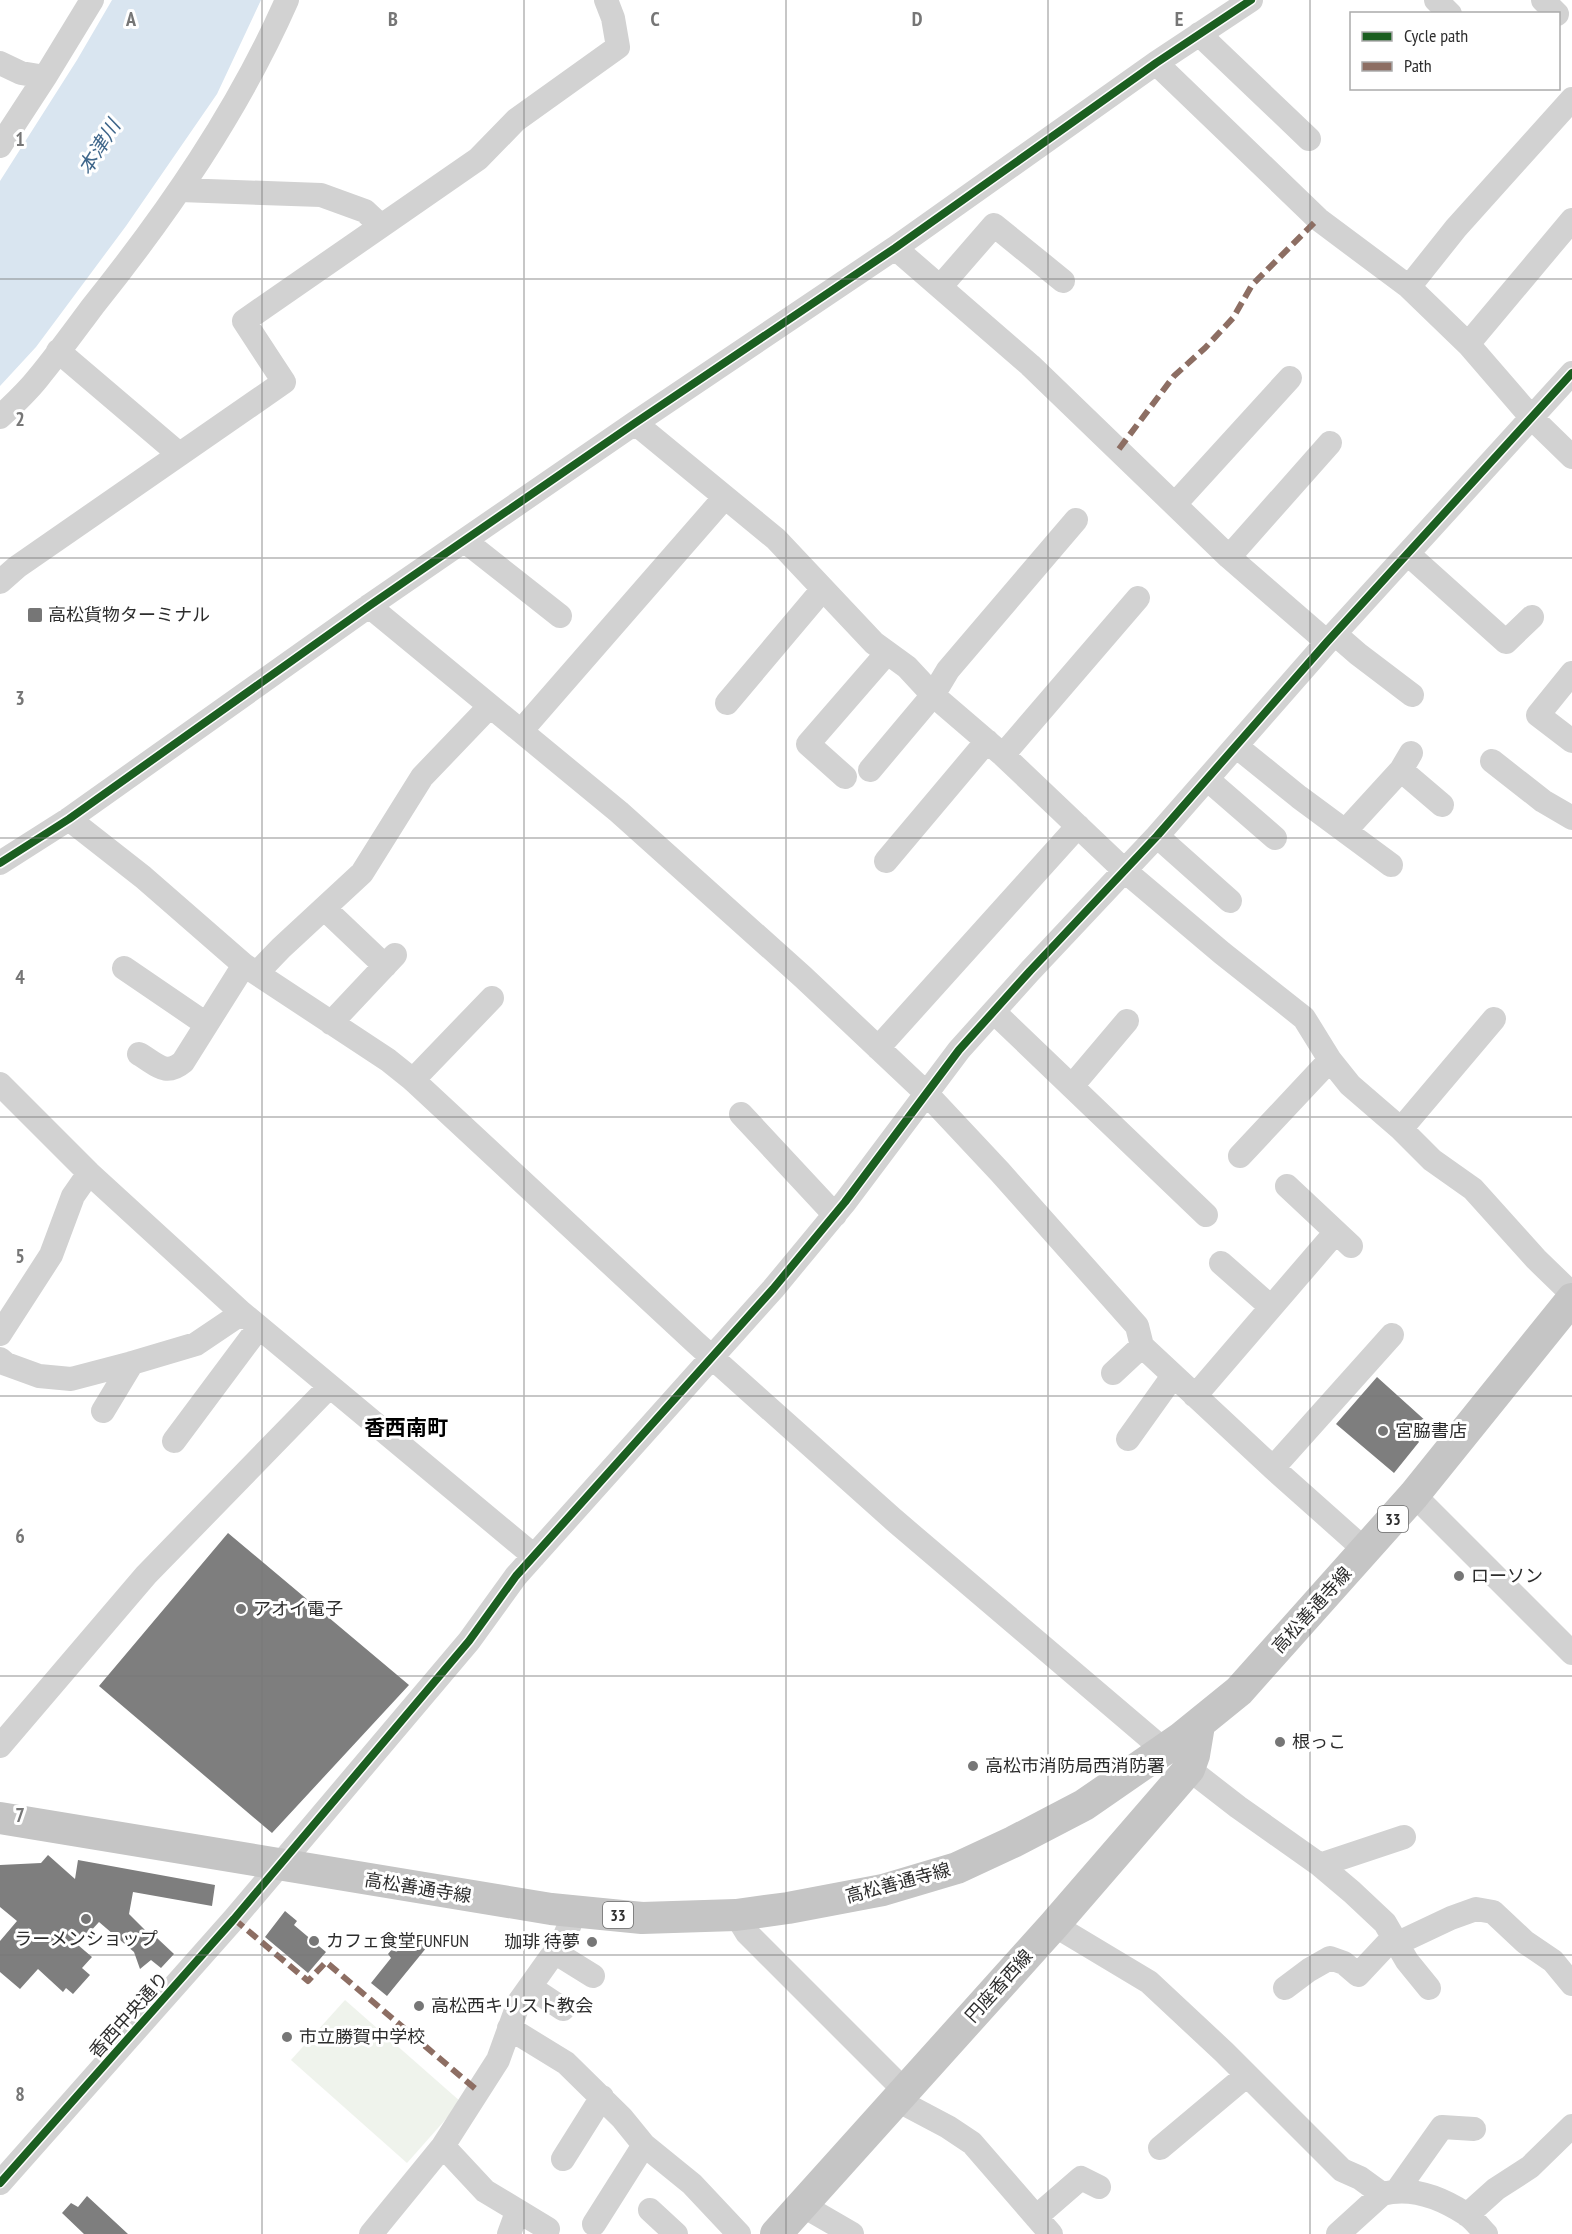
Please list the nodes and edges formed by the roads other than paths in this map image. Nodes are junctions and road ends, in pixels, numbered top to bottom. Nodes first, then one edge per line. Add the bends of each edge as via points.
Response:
1 (92, 0) edge
2 (287, 0) edge
3 (606, 0) edge
4 (1251, 0) edge
5 (1436, 0) edge
6 (1543, 0) edge
7 (1448, 12) edge
8 (1556, 12) edge
9 (1560, 16) edge
10 (1572, 28) edge
11 (1199, 34) junction
12 (0, 63) edge
13 (1156, 63) junction
14 (45, 78) junction
15 (1572, 99) edge
16 (1309, 139) dead end
17 (0, 146) edge
18 (180, 190) junction
19 (1572, 220) edge
20 (381, 226) junction
21 (895, 248) junction
22 (1064, 281) dead end
23 (940, 287) junction
24 (1409, 287) junction
25 (1468, 344) junction
26 (58, 351) junction
27 (1572, 373) edge
28 (1290, 378) dead end
29 (0, 417) edge
30 (1532, 417) junction
31 (635, 423) junction
32 (1330, 443) dead end
33 (179, 454) junction
34 (1572, 458) edge
35 (725, 497) junction
36 (1175, 504) junction
37 (1076, 520) dead end
38 (465, 541) junction
39 (1408, 554) junction
40 (1229, 557) junction
41 (0, 582) edge
42 (823, 589) junction
43 (1138, 598) dead end
44 (369, 606) junction
45 (560, 616) dead end
46 (1532, 616) dead end
47 (1331, 638) junction
48 (886, 652) junction
49 (1572, 673) edge
50 (933, 695) junction
51 (1412, 695) dead end
52 (727, 703) dead end
53 (490, 706) junction
54 (521, 731) junction
55 (1572, 741) edge
56 (1236, 746) junction
57 (995, 748) junction
58 (1492, 761) dead end
59 (870, 770) dead end
60 (845, 777) dead end
61 (1207, 779) junction
62 (1442, 805) dead end
63 (1572, 818) edge
64 (69, 819) junction
65 (1077, 826) junction
66 (1346, 830) junction
67 (1157, 836) junction
68 (1275, 838) dead end
69 (886, 861) dead end
70 (0, 863) edge
71 (1391, 865) dead end
72 (1125, 871) junction
73 (1230, 901) dead end
74 (325, 909) junction
75 (124, 968) dead end
76 (250, 969) junction
77 (492, 998) dead end
78 (994, 1012) junction
79 (1494, 1019) dead end
80 (1127, 1021) dead end
81 (331, 1023) junction
82 (206, 1024) junction
83 (878, 1048) junction
84 (139, 1054) dead end
85 (1330, 1060) junction
86 (413, 1080) junction
87 (0, 1084) edge
88 (1072, 1086) junction
89 (926, 1093) junction
90 (741, 1114) dead end
91 (1401, 1129) junction
92 (1240, 1156) dead end
93 (89, 1173) junction
94 (1287, 1186) dead end
95 (835, 1215) junction
96 (1206, 1215) dead end
97 (1221, 1263) dead end
98 (1572, 1297) edge
99 (1271, 1308) junction
100 (250, 1320) junction
101 (0, 1334) edge
102 (1392, 1335) dead end
103 (1142, 1346) junction
104 (714, 1357) junction
105 (0, 1359) edge
106 (132, 1363) junction
107 (1113, 1373) dead end
108 (1173, 1376) junction
109 (330, 1386) junction
110 (1195, 1396) junction
111 (104, 1410) dead end
112 (1128, 1439) dead end
113 (174, 1441) dead end
114 (1273, 1468) junction
115 (1414, 1495) junction
116 (1365, 1550) junction
117 (534, 1556) junction
118 (1572, 1653) edge
119 (1198, 1725) junction
120 (0, 1746) edge
121 (1164, 1750) junction
122 (1189, 1769) junction
123 (0, 1818) edge
124 (1404, 1838) dead end
125 (279, 1865) junction
126 (1320, 1865) junction
127 (575, 1912) junction
128 (736, 1915) junction
129 (1054, 1926) junction
130 (1398, 1943) junction
131 (560, 1950) junction
132 (593, 1976) dead end
133 (1572, 1984) edge
134 (530, 1987) junction
135 (1285, 1988) dead end
136 (1430, 1988) dead end
137 (563, 2009) dead end
138 (509, 2028) junction
139 (1247, 2075) junction
140 (901, 2096) junction
141 (602, 2097) junction
142 (1572, 2126) edge
143 (1474, 2129) dead end
144 (645, 2145) junction
145 (443, 2146) junction
146 (1160, 2148) dead end
147 (563, 2159) dead end
148 (0, 2183) edge
149 (1099, 2187) dead end
150 (1390, 2192) junction
151 (802, 2205) junction
152 (650, 2210) dead end
153 (1467, 2214) junction
154 (513, 2223) edge
155 (594, 2224) dead end
156 (1044, 2226) edge
157 (548, 2229) dead end
158 (380, 2230) edge
159 (676, 2234) edge
160 (739, 2234) edge
161 (776, 2234) edge
162 (852, 2234) edge
163 (1338, 2234) edge
164 (1486, 2234) edge

1 - 14 street
2 - 18 street via 238,100
3 - 20 street via 618,46 516,120 478,159
4 - 11 street
5 - 7 street
6 - 8 street
9 - 10 street
11 - 13 street
11 - 16 street
12 - 14 street
13 - 21 street
13 - 24 street via 1318,219
14 - 17 street
15 - 24 street via 1456,228
18 - 20 street via 321,195 365,211
18 - 26 street
19 - 25 street
20 - 33 street via 244,321 284,382
21 - 23 street
21 - 31 street
22 - 23 street via 994,225
23 - 36 street via 1030,365
24 - 25 street
25 - 30 street
26 - 29 street
26 - 33 street
27 - 30 street, 香西中央通り
28 - 36 street
30 - 34 street
30 - 39 street, 香西中央通り
31 - 35 street
31 - 38 street
32 - 40 street
33 - 41 street
35 - 42 street via 776,539
35 - 54 street
36 - 40 street
37 - 50 street via 948,670
38 - 44 street
38 - 45 street
39 - 46 street via 1506,642
39 - 47 street, 香西中央通り
40 - 47 street
42 - 48 street
42 - 52 street
43 - 57 street
44 - 53 street
44 - 64 street
47 - 51 street
47 - 56 street, 香西中央通り
48 - 50 street via 907,667
48 - 60 street via 808,744
49 - 55 street via 1538,715
50 - 57 street
50 - 59 street
53 - 54 street
53 - 74 street via 422,777 362,873
54 - 83 street via 619,812
56 - 61 street, 香西中央通り
56 - 66 street
57 - 65 street
57 - 69 street
58 - 63 street
61 - 67 street, 香西中央通り
61 - 68 street
62 - 66 street via 1406,761
64 - 70 street
64 - 76 street
65 - 72 street
65 - 83 street
66 - 71 street
67 - 72 street, 香西中央通り
67 - 73 street
72 - 78 street, 香西中央通り
72 - 85 street via 1304,1018
74 - 76 street
74 - 81 street via 390,961
75 - 82 street
76 - 81 street
76 - 82 street
77 - 86 street
78 - 88 street
78 - 89 street, 香西中央通り
79 - 91 street
80 - 88 street
81 - 86 street
82 - 84 street via 183,1062 173,1070 165,1070
83 - 89 street
85 - 91 street via 1350,1085
85 - 92 street
86 - 104 street
87 - 93 street
88 - 96 street
89 - 95 street, 香西中央通り
89 - 103 street via 1137,1326
90 - 95 street
91 - 98 street via 1432,1160 1473,1190
93 - 100 street
93 - 101 street via 73,1196 51,1255
94 - 99 street via 1343,1239
95 - 104 street, 香西中央通り
97 - 99 street
98 - 115 main road, 高松善通寺線 / 33
99 - 110 street via 1221,1352
100 - 106 street via 195,1344
100 - 109 street
100 - 113 street
102 - 114 street
103 - 107 street
103 - 108 street
104 - 117 street, 香西中央通り
104 - 121 street via 894,1520
105 - 106 street via 39,1376 71,1378
106 - 111 street
108 - 110 street
108 - 112 street
109 - 117 street
109 - 120 street via 146,1575
110 - 114 street
114 - 116 street
115 - 116 main road, 高松善通寺線 / 33
115 - 118 street
116 - 119 main road, 高松善通寺線 / 33 via 1239,1690
117 - 125 street, 香西中央通り via 469,1641
119 - 121 main road, 高松善通寺線 / 33
119 - 122 main road, 円座香西線
121 - 128 main road, 高松善通寺線 / 33 via 1084,1805 957,1868 883,1890
122 - 126 street
122 - 129 main road, 円座香西線
123 - 125 main road, 高松善通寺線 / 33
124 - 126 street
125 - 127 main road, 高松善通寺線 / 33
125 - 148 street, 香西中央通り
126 - 130 street via 1386,1923
127 - 128 main road, 高松善通寺線 / 33 via 642,1918
127 - 131 street
128 - 140 street via 747,1933
129 - 139 street via 1149,1982
129 - 140 main road, 円座香西線
130 - 133 street via 1476,1909 1493,1912 1553,1961
130 - 135 street via 1388,1943 1358,1975 1330,1958
130 - 136 street via 1407,1961
131 - 132 street via 564,1958
131 - 134 street
134 - 137 street
134 - 138 street
138 - 141 street via 566,2062
138 - 145 street via 498,2060
139 - 146 street
139 - 150 street via 1342,2170
140 - 151 main road, 円座香西線
140 - 156 street via 972,2143
141 - 144 street
141 - 147 street
142 - 153 street via 1530,2167
143 - 150 street via 1442,2127
144 - 155 street
144 - 160 street via 692,2184
145 - 154 street
145 - 158 street
149 - 156 street via 1082,2178
150 - 153 street via 1416,2191
150 - 163 street
151 - 161 main road, 円座香西線
151 - 162 street
152 - 159 street
153 - 164 street
154 - 157 street

